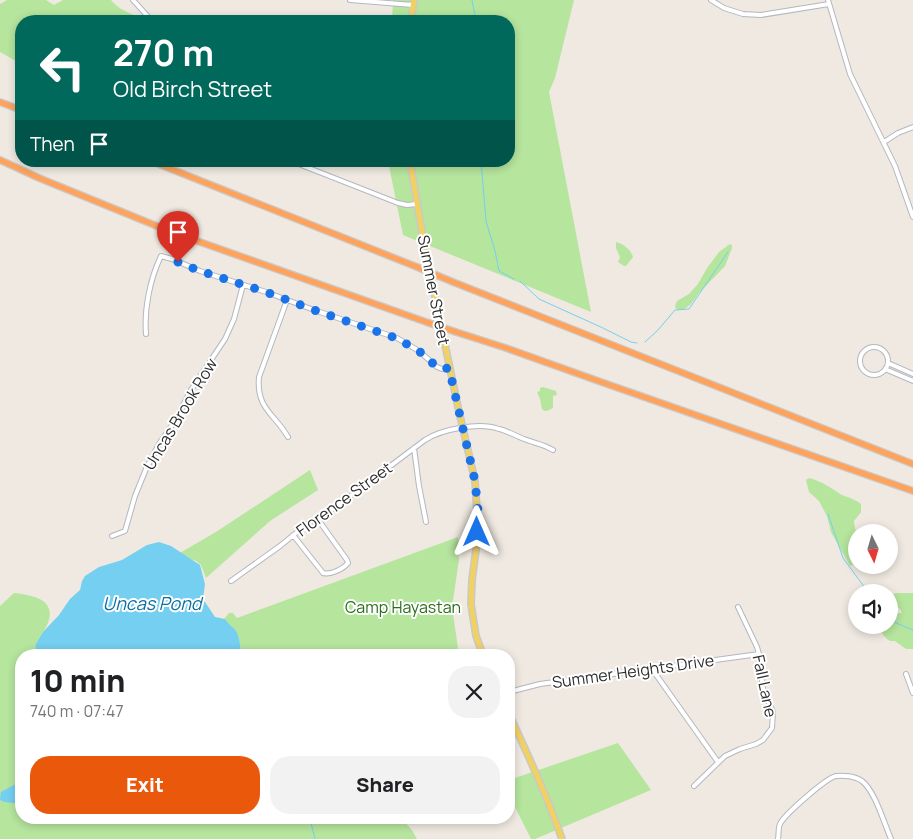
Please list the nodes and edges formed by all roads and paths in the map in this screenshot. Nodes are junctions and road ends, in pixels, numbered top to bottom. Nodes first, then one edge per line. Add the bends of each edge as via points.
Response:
1 (133, 0) edge
2 (350, 0) edge
3 (711, 0) edge
4 (413, 2) edge
5 (829, 2) edge
6 (147, 15) edge
7 (412, 15) edge
8 (0, 102) edge
9 (15, 108) edge
10 (913, 127) edge
11 (884, 142) junction
12 (0, 160) edge
13 (15, 167) edge
14 (15, 167) edge
15 (166, 167) edge
16 (306, 167) edge
17 (411, 167) edge
18 (417, 204) junction
19 (913, 218) edge
20 (243, 285) junction
21 (286, 300) junction
22 (146, 334) dead end
23 (888, 363) junction
24 (449, 368) junction
25 (885, 369) junction
26 (913, 374) edge
27 (913, 381) edge
28 (462, 428) junction
29 (288, 437) dead end
30 (414, 448) junction
31 (552, 450) dead end
32 (913, 464) edge
33 (913, 491) edge
34 (317, 518) junction
35 (426, 522) dead end
36 (112, 536) dead end
37 (294, 536) junction
38 (230, 581) dead end
39 (738, 607) dead end
40 (481, 649) edge
41 (759, 654) junction
42 (652, 669) junction
43 (906, 674) dead end
44 (515, 690) edge
45 (913, 693) edge
46 (515, 727) edge
47 (718, 762) junction
48 (694, 786) dead end
49 (562, 839) edge
50 (778, 839) edge
51 (891, 839) edge

1 - 6 street
2 - 4 street
3 - 5 street via 724,8 752,15
4 - 7 main road
5 - 11 street via 850,74
8 - 9 highway
10 - 11 street
11 - 19 street
12 - 13 highway, bridge
14 - 33 highway, bridge via 169,231
15 - 32 highway, bridge
16 - 18 street via 398,203
17 - 18 main road, Summer Street
18 - 24 main road, Summer Street
20 - 21 street
20 - 22 street via 161,256 145,315
20 - 36 street, Uncas Brook Row via 225,339 191,390 146,469 125,531
21 - 24 street via 396,338 419,351 437,367
21 - 29 street via 258,386 264,405
23 - 25 street
23 - 25 street via 885,353 878,348 869,348 860,355 860,367 866,374 878,375
23 - 26 street
24 - 28 main road, Summer Street
25 - 27 street
28 - 30 street, Florence Street via 436,434
28 - 31 street, Florence Street via 499,428
28 - 40 main road, Summer Street via 478,511 471,604
30 - 34 street, Florence Street
30 - 35 street
34 - 37 street, Florence Street
34 - 37 street via 347,560 345,567 329,574 323,573
37 - 38 street, Florence Street
39 - 41 street, Fall Lane
41 - 42 street, Summer Heights Drive
41 - 47 street, Fall Lane via 763,689 773,712 772,728 763,740
42 - 44 street, Summer Heights Drive via 540,684
42 - 47 street
43 - 45 street
46 - 49 main road
47 - 48 street, Fall Lane
50 - 51 street via 780,824 785,817 834,776 844,776 861,780 869,788

